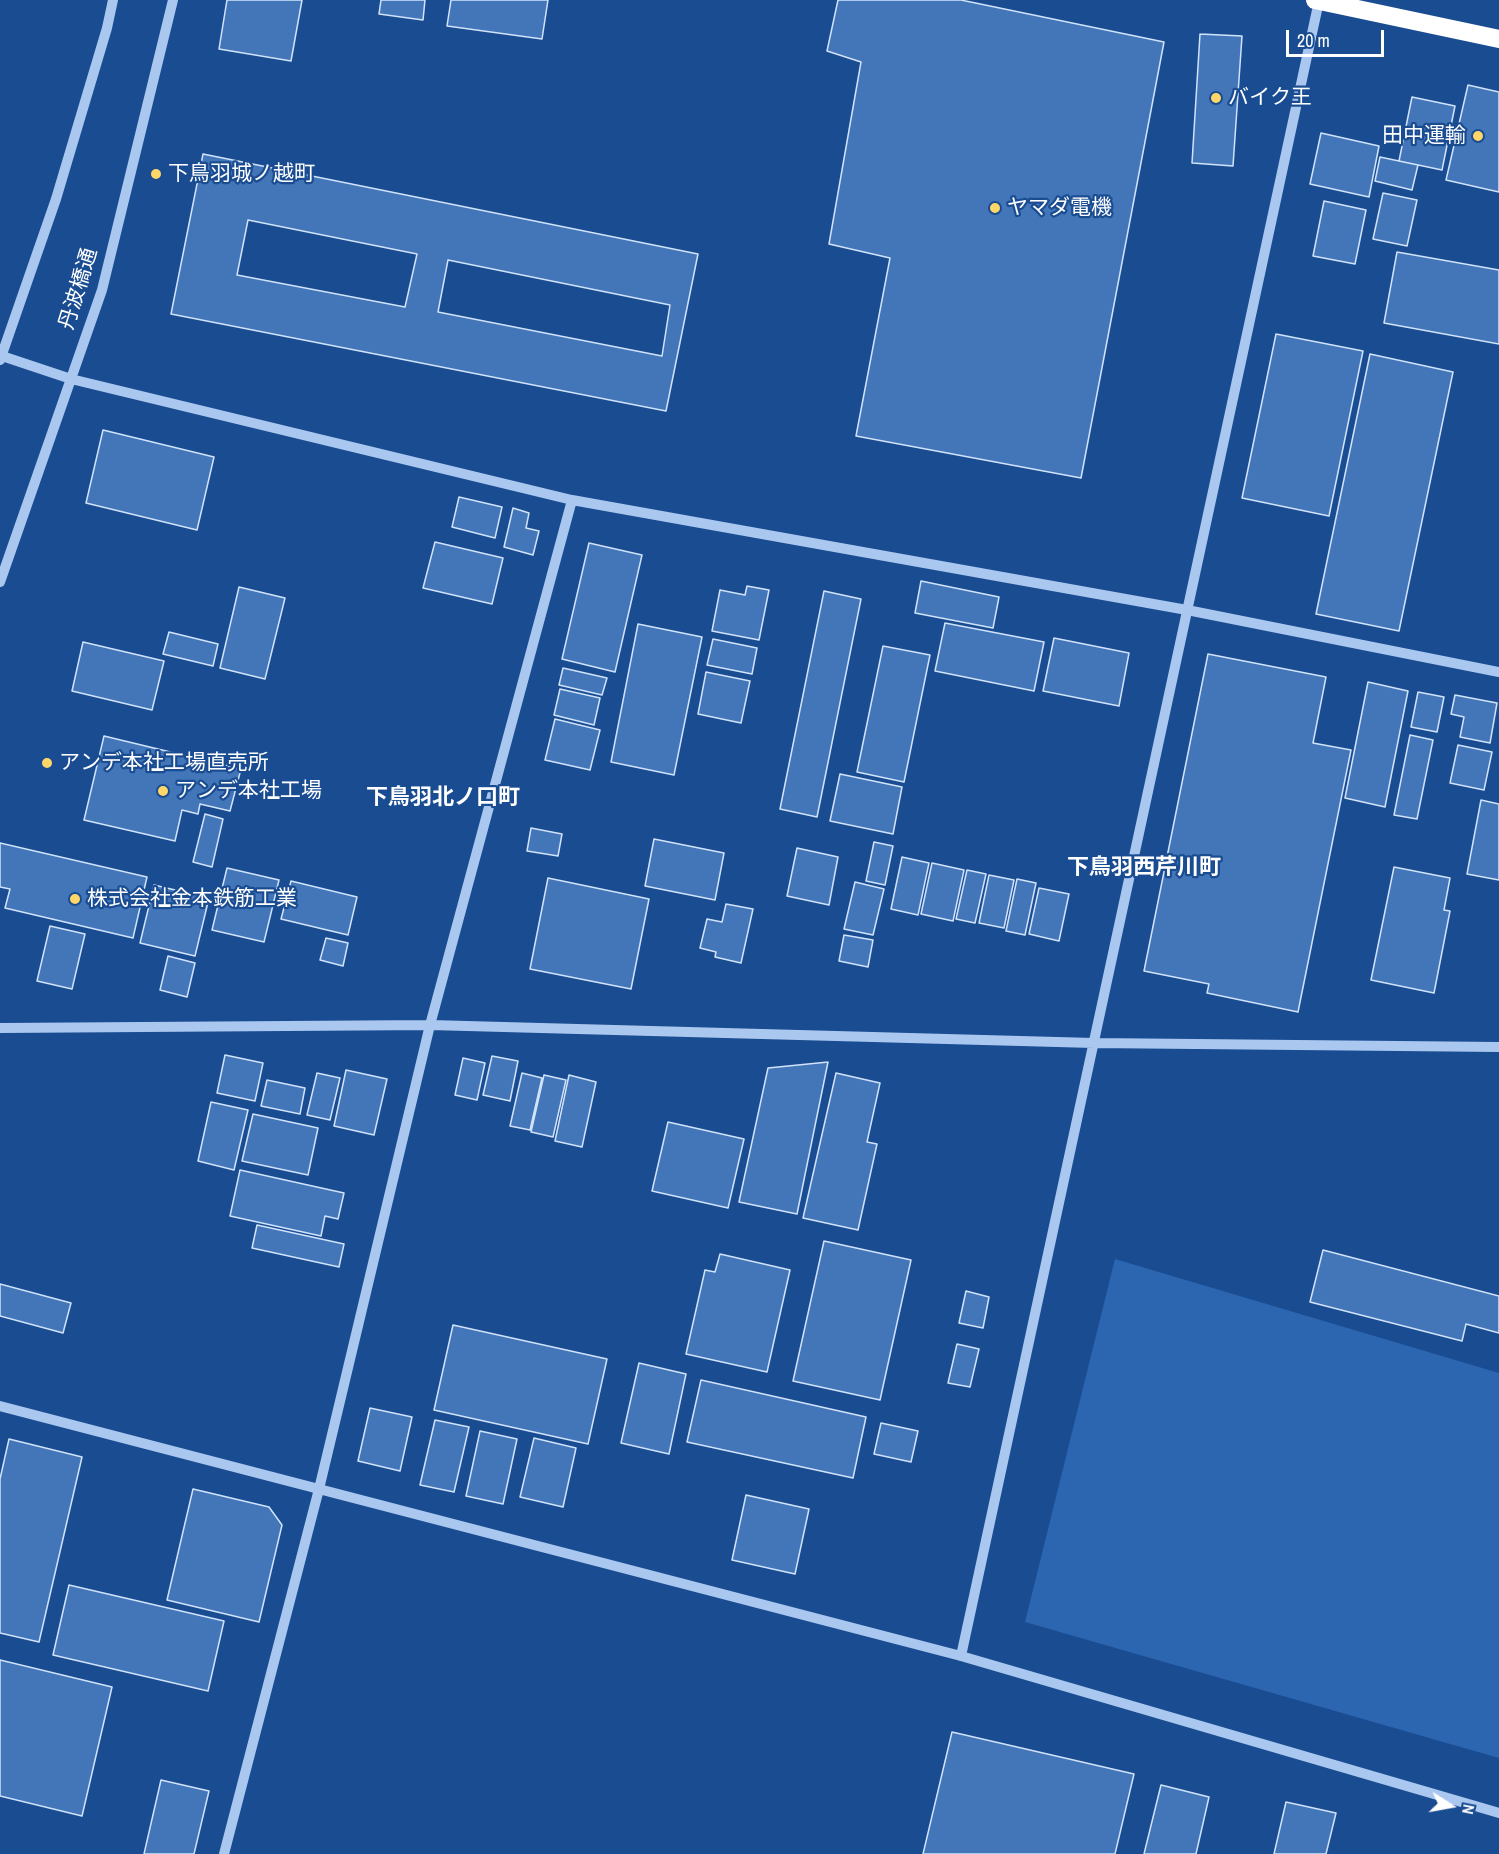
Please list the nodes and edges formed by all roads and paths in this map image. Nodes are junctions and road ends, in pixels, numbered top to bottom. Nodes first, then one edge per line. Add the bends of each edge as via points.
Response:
1 (113, 0) edge
2 (173, 0) edge
3 (1317, 0) edge
4 (1499, 39) edge
5 (1, 358) edge
6 (71, 379) junction
7 (572, 500) junction
8 (3, 563) edge
9 (0, 582) edge
10 (1187, 610) junction
11 (1499, 672) edge
12 (430, 1025) junction
13 (0, 1028) edge
14 (1094, 1043) junction
15 (1499, 1047) edge
16 (0, 1406) edge
17 (319, 1489) junction
18 (961, 1656) junction
19 (1499, 1813) edge
20 (224, 1854) edge

1 - 5 street via 56,199
2 - 6 street, 丹波橋通 via 102,290
3 - 4 highway
3 - 10 street
5 - 6 street
6 - 7 street
6 - 8 street, 丹波橋通
7 - 10 street
7 - 12 street
8 - 9 street, 丹波橋通
10 - 11 street
10 - 14 street
12 - 13 street
12 - 14 street
12 - 17 street
14 - 15 street
14 - 18 street
16 - 17 street
17 - 18 street
17 - 20 street
18 - 19 street

